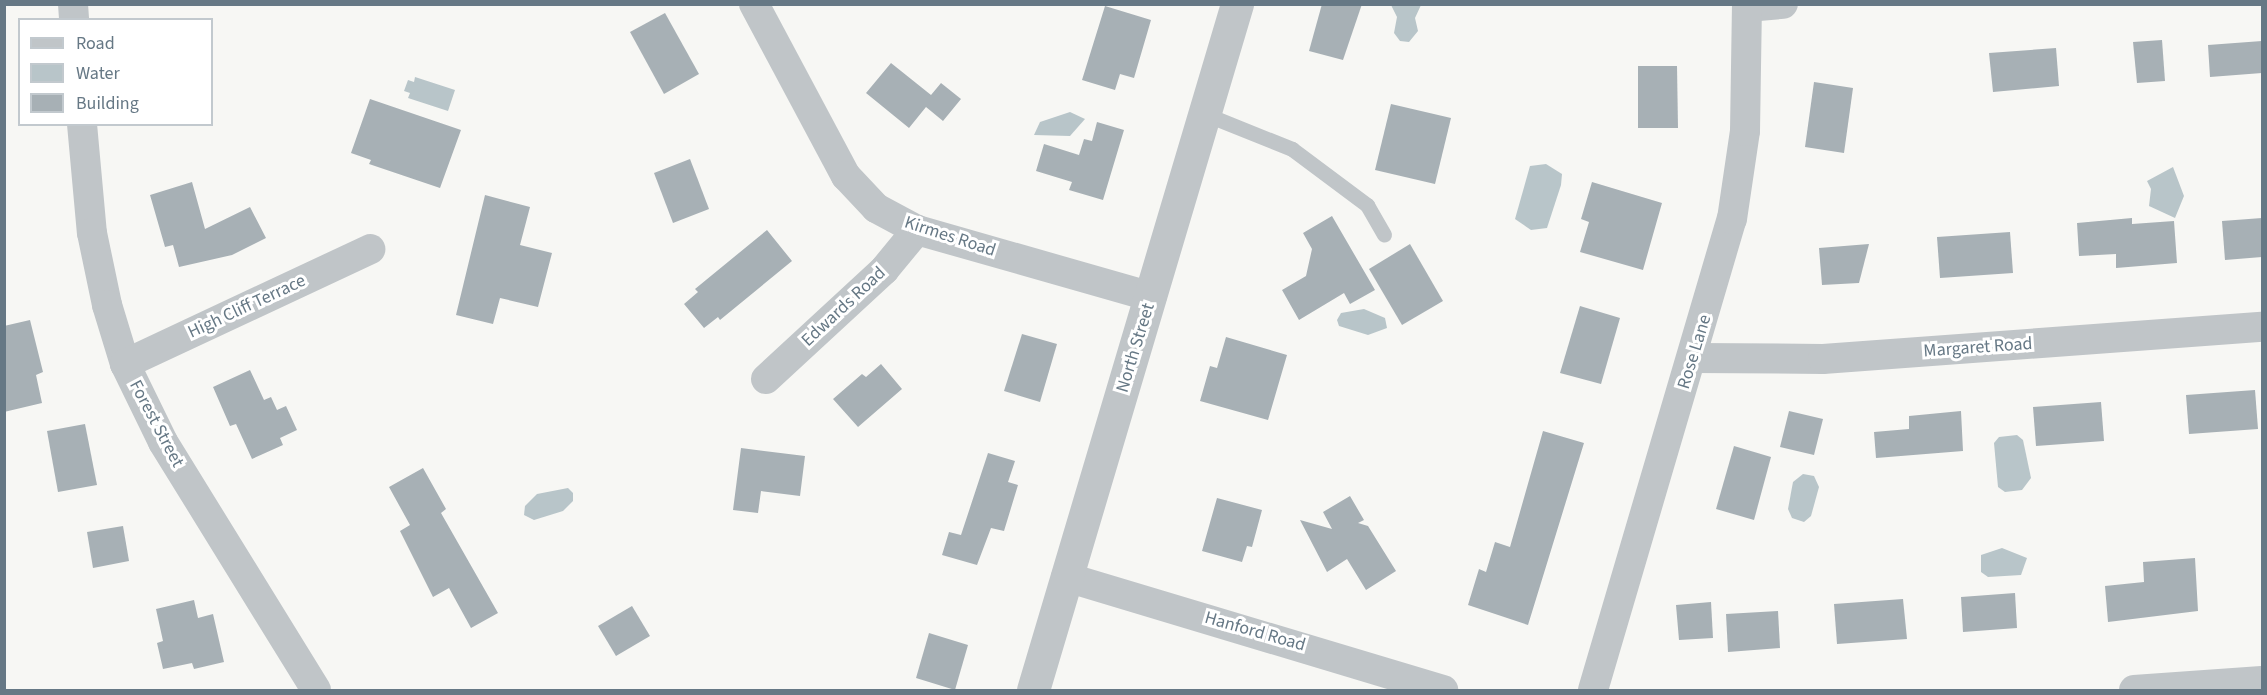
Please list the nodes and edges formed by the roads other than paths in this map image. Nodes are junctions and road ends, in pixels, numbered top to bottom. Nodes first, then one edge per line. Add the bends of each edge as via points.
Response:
1 (754, 4) edge
2 (1237, 4) edge
3 (1784, 4) edge
4 (1747, 6) edge
5 (1205, 114) junction
6 (82, 126) edge
7 (917, 230) junction
8 (1384, 234) dead end
9 (370, 249) dead end
10 (1152, 297) junction
11 (2262, 327) edge
12 (1694, 358) junction
13 (125, 364) junction
14 (765, 379) dead end
15 (1066, 577) junction
16 (2262, 681) edge
17 (316, 690) edge
18 (1033, 690) edge
19 (1443, 690) edge
20 (1593, 690) edge
21 (2134, 690) edge

1 - 7 street, Kirmes Road via 846,176 876,208
2 - 5 street, North Street
3 - 4 street
4 - 12 street, Rose Lane via 1745,130 1739,178 1721,267
5 - 8 lane via 1292,149 1367,205
5 - 10 street, North Street
6 - 13 street, Forest Street via 92,233 107,305
7 - 10 street, Kirmes Road
7 - 14 street, Edwards Road via 884,270
9 - 13 street, High Cliff Terrace
10 - 15 street, North Street
11 - 12 street, Margaret Road via 1823,359
12 - 20 street, Rose Lane
13 - 17 street, Forest Street via 163,441
15 - 18 street, North Street
15 - 19 street, Hanford Road
16 - 21 street

